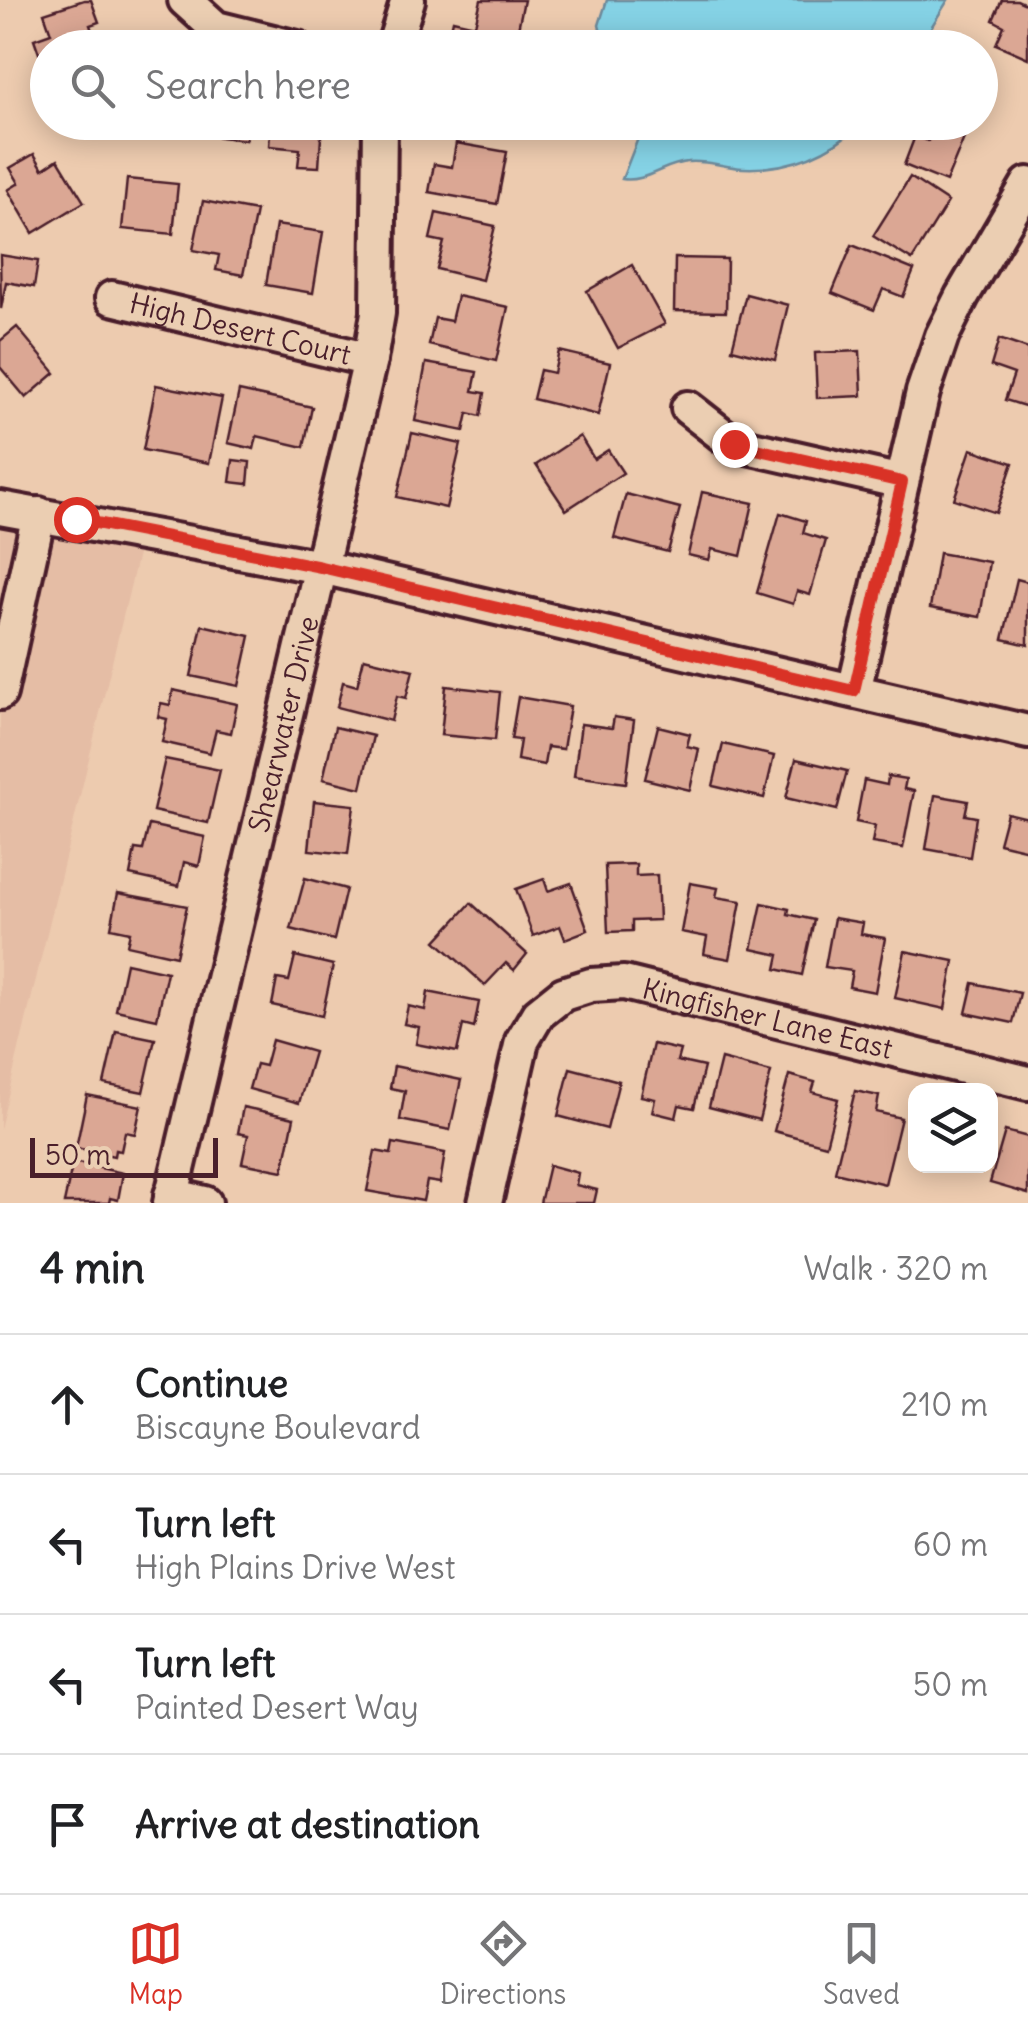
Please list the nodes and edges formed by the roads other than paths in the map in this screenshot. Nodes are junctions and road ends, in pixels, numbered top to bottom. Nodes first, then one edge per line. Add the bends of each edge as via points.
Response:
1 (185, 0) edge
2 (408, 0) edge
3 (224, 30) edge
4 (399, 30) edge
5 (380, 140) edge
6 (1028, 184) edge
7 (112, 298) dead end
8 (370, 360) junction
9 (688, 408) dead end
10 (902, 482) junction
11 (0, 508) edge
12 (39, 514) junction
13 (321, 567) junction
14 (854, 691) junction
15 (0, 693) edge
16 (1028, 732) edge
17 (1028, 1083) edge
18 (171, 1199) edge
19 (205, 1203) edge
20 (485, 1203) edge

1 - 3 street
2 - 4 street
5 - 8 street, Shearwater Drive via 378,313
6 - 10 street via 942,336
7 - 8 street, High Desert Court
8 - 13 street, Shearwater Drive
9 - 10 street via 734,444
10 - 14 street
11 - 12 street
12 - 13 street
12 - 15 street
13 - 14 street
13 - 18 street, Shearwater Drive
14 - 16 street
17 - 20 street, Kingfisher Lane East via 624,983 592,985 563,994 538,1014 522,1041
18 - 19 street

